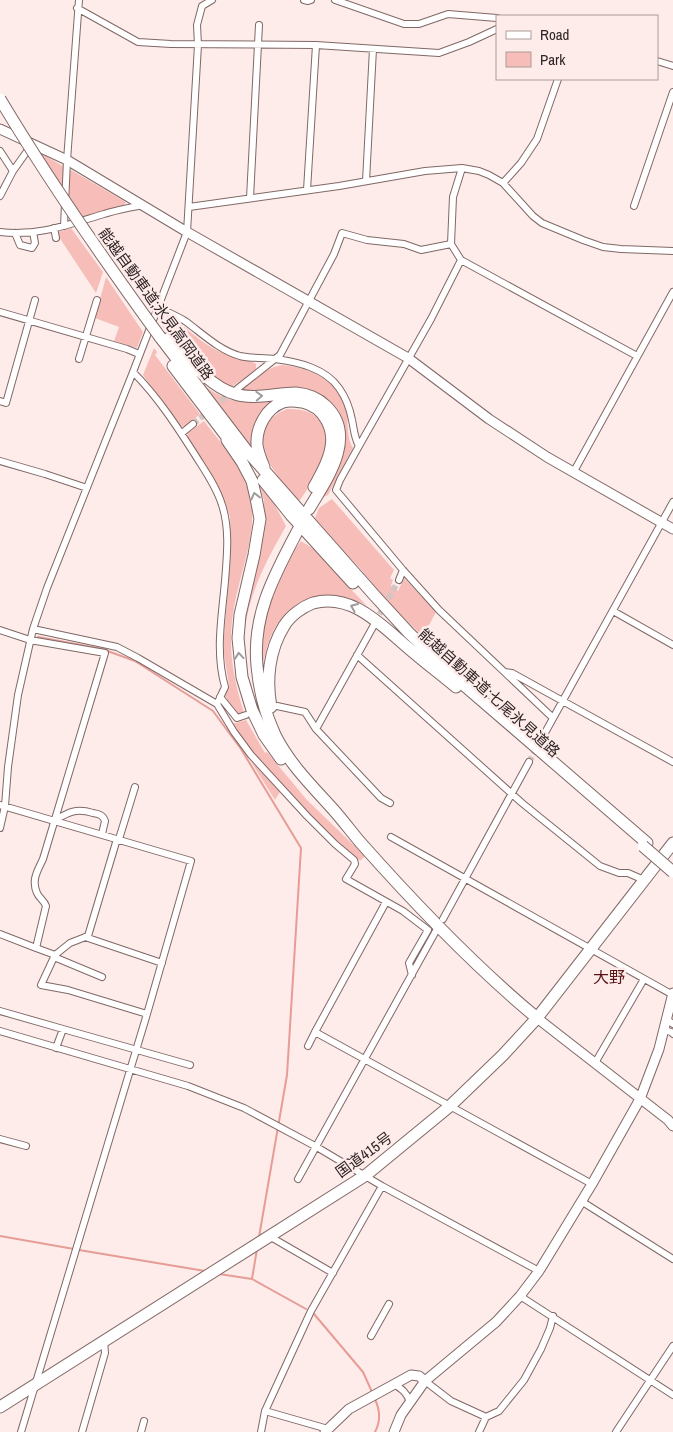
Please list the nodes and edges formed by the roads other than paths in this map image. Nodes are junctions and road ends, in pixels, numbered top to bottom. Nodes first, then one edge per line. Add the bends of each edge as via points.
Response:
1 (79, 0) edge
2 (212, 0) edge
3 (304, 0) edge
4 (312, 0) edge
5 (335, 0) edge
6 (77, 8) junction
7 (496, 18) edge
8 (259, 24) dead end
9 (496, 29) edge
10 (198, 45) junction
11 (258, 45) junction
12 (316, 45) junction
13 (374, 49) junction
14 (658, 61) edge
15 (673, 66) edge
16 (558, 80) edge
17 (673, 92) edge
18 (0, 100) edge
19 (0, 109) edge
20 (0, 129) edge
21 (32, 144) junction
22 (0, 151) edge
23 (67, 160) junction
24 (462, 168) junction
25 (14, 171) junction
26 (366, 181) junction
27 (503, 183) junction
28 (307, 190) junction
29 (0, 196) edge
30 (250, 198) junction
31 (142, 205) junction
32 (189, 206) junction
33 (634, 206) dead end
34 (64, 226) junction
35 (54, 228) junction
36 (0, 232) edge
37 (33, 232) junction
38 (187, 232) junction
39 (15, 233) junction
40 (56, 238) dead end
41 (451, 244) junction
42 (673, 251) edge
43 (461, 260) junction
44 (673, 292) edge
45 (35, 300) dead end
46 (97, 300) dead end
47 (309, 301) junction
48 (158, 308) junction
49 (0, 312) edge
50 (29, 321) junction
51 (85, 337) junction
52 (160, 338) junction
53 (139, 354) junction
54 (637, 356) junction
55 (408, 358) junction
56 (79, 359) dead end
57 (274, 359) junction
58 (134, 372) junction
59 (237, 388) tunnel mouth
60 (0, 401) edge
61 (193, 424) tunnel mouth
62 (220, 430) junction
63 (182, 433) junction
64 (359, 446) junction
65 (0, 461) edge
66 (573, 473) junction
67 (272, 480) junction
68 (87, 488) junction
69 (673, 502) edge
70 (301, 518) junction
71 (662, 522) junction
72 (673, 529) edge
73 (403, 570) junction
74 (399, 580) tunnel mouth
75 (613, 611) junction
76 (374, 625) tunnel mouth
77 (33, 629) junction
78 (0, 630) edge
79 (30, 640) junction
80 (673, 645) edge
81 (357, 655) junction
82 (504, 672) junction
83 (461, 691) junction
84 (220, 697) junction
85 (563, 700) junction
86 (217, 704) junction
87 (277, 706) dead end
88 (246, 715) dead end
89 (553, 718) junction
90 (316, 729) junction
91 (541, 740) tunnel mouth
92 (285, 759) junction
93 (529, 762) tunnel mouth
94 (673, 762) edge
95 (135, 787) dead end
96 (512, 793) junction
97 (390, 803) dead end
98 (2, 805) edge
99 (55, 820) junction
100 (0, 828) edge
101 (102, 834) junction
102 (390, 837) dead end
103 (118, 839) junction
104 (673, 843) edge
105 (644, 844) junction
106 (673, 865) edge
107 (673, 872) edge
108 (464, 879) junction
109 (644, 880) junction
110 (386, 902) junction
111 (443, 919) dead end
112 (437, 929) dead end
113 (0, 934) edge
114 (85, 937) junction
115 (36, 948) junction
116 (592, 949) junction
117 (54, 956) junction
118 (162, 963) junction
119 (412, 974) junction
120 (102, 977) dead end
121 (644, 979) junction
122 (673, 994) edge
123 (0, 1010) edge
124 (147, 1014) junction
125 (537, 1018) junction
126 (670, 1021) edge
127 (63, 1029) junction
128 (664, 1030) junction
129 (0, 1031) edge
130 (315, 1032) junction
131 (673, 1034) edge
132 (308, 1046) dead end
133 (56, 1048) junction
134 (136, 1050) junction
135 (365, 1060) junction
136 (596, 1063) junction
137 (190, 1065) dead end
138 (130, 1070) junction
139 (640, 1099) junction
140 (450, 1106) junction
141 (673, 1126) edge
142 (0, 1139) edge
143 (26, 1146) dead end
144 (316, 1146) junction
145 (366, 1175) junction
146 (298, 1179) dead end
147 (592, 1184) junction
148 (382, 1186) junction
149 (582, 1201) junction
150 (269, 1236) junction
151 (673, 1260) edge
152 (539, 1271) junction
153 (333, 1274) junction
154 (520, 1296) junction
155 (389, 1304) dead end
156 (552, 1316) junction
157 (371, 1336) dead end
158 (104, 1341) junction
159 (673, 1346) edge
160 (650, 1380) junction
161 (426, 1381) junction
162 (394, 1384) junction
163 (35, 1385) junction
164 (673, 1395) edge
165 (410, 1402) junction
166 (0, 1407) edge
167 (265, 1411) junction
168 (486, 1417) junction
169 (144, 1422) dead end
170 (327, 1430) edge
171 (21, 1432) edge
172 (82, 1432) edge
173 (141, 1432) edge
174 (261, 1432) edge
175 (394, 1432) edge
176 (479, 1432) edge
177 (616, 1432) edge

1 - 6 street
2 - 10 street via 202,6 197,25
3 - 4 street
5 - 7 street via 404,24 419,24 448,14
6 - 10 street via 138,42
6 - 23 street
8 - 11 street
9 - 13 street via 439,53
10 - 11 street
10 - 32 street
11 - 12 street
11 - 30 street
12 - 13 street
12 - 28 street
13 - 26 street
14 - 15 street
16 - 27 street via 537,139
17 - 33 street
18 - 52 highway, 能越自動車道;氷見高岡道路, bridge via 46,173
19 - 52 highway, 能越自動車道;氷見高岡道路 via 70,219
20 - 21 street
21 - 23 street
21 - 25 street
22 - 25 street
23 - 31 street
23 - 34 street
24 - 26 street
24 - 27 street via 484,173
24 - 41 street via 453,197
25 - 29 street
26 - 28 street
27 - 42 street via 533,216 557,230 603,247
28 - 30 street
30 - 32 street
31 - 34 street
31 - 38 street
32 - 38 street
34 - 35 street
35 - 37 street
35 - 40 street
36 - 39 street
37 - 39 street
37 - 39 street via 35,243 32,248 20,244
38 - 47 street
38 - 48 street
41 - 43 street
41 - 47 street via 421,250 342,233
43 - 54 street
43 - 55 street
44 - 54 street
45 - 50 street
46 - 51 street
47 - 55 street
47 - 57 street via 280,355
48 - 53 street
48 - 57 street via 184,320 226,350 240,356
49 - 50 street
50 - 51 street
50 - 60 street via 6,403
51 - 53 street
51 - 56 street
52 - 62 highway, 能越自動車道;氷見高岡道路
52 - 67 highway, 能越自動車道;氷見高岡道路
52 -> 70 highway via 221,388 236,395 297,393 322,402 332,412 338,423 339,448 333,468
53 - 58 street
54 - 66 street
55 - 64 street
55 - 66 street via 489,419
57 - 59 street
57 - 64 street via 310,367 330,379 349,406 354,438
58 - 63 street
58 - 68 street
61 - 63 street
62 - 70 highway, 能越自動車道;氷見高岡道路
92 -> 62 highway via 264,735 242,677 238,638 240,615 260,519 252,481
63 - 84 street via 222,505 228,538 220,641 221,674 225,687
64 - 73 street via 336,490
65 - 68 street
66 - 71 street
67 - 70 highway, 能越自動車道;氷見高岡道路
67 - 70 highway via 257,445 259,428 268,412 282,402 294,400 320,410 327,419 332,442
68 - 77 street
69 - 71 street
70 - 83 highway, 能越自動車道;七尾氷見道路 via 385,617
70 - 92 highway via 263,605 256,646 260,692
70 - 105 highway, 能越自動車道;七尾氷見道路 via 443,666
71 - 72 street
71 - 75 street
73 - 74 street
73 - 82 street via 439,610
75 - 80 street
75 - 85 street
76 - 81 street
77 - 79 street
77 - 86 street via 117,647
78 - 79 street
79 - 98 street
79 - 99 street via 105,653
81 - 90 street
81 - 96 street
82 - 85 street
82 - 89 street
83 -> 92 highway via 363,611 329,601 305,606 287,621 279,634 268,682 270,706
83 - 105 highway, 能越自動車道;七尾氷見道路
84 - 86 street
84 - 88 street via 237,718
85 - 89 street
85 - 94 street
86 - 110 street via 251,756 354,860 346,879
87 - 90 street via 305,712
89 - 91 street
90 - 97 street via 381,798
92 - 125 highway via 459,947
93 - 96 street
95 - 103 street
96 - 108 street
96 - 109 street via 600,866
98 - 99 street
98 - 100 street
99 - 101 street
99 - 101 street via 76,810 99,814 105,821
99 - 115 street via 34,881 37,894 46,906
101 - 103 street
102 - 108 street
103 - 114 street via 88,936
103 - 118 street via 191,861
104 - 109 highway, 国道415号
105 - 106 highway, 能越自動車道;七尾氷見道路
105 - 107 highway, 能越自動車道;七尾氷見道路, bridge
108 - 111 street
108 - 116 street
109 - 116 highway, 国道415号
110 - 119 street via 428,930 409,963
110 - 130 street
112 - 119 street
113 - 115 street
114 - 117 street via 70,943
114 - 118 street
115 - 117 street
116 - 121 street
116 - 125 highway, 国道415号
117 - 120 street
117 - 124 street via 41,985
118 - 124 street
119 - 135 street
121 - 122 street
121 - 136 street
122 - 126 street
123 - 127 street
124 - 134 street
125 - 136 street
125 - 140 highway, 国道415号
126 - 128 street
127 - 133 street
127 - 134 street
128 - 131 street
128 - 139 street
129 - 133 street
130 - 132 street
130 - 135 street
133 - 138 street
134 - 137 street
134 - 138 street
135 - 140 street
135 - 144 street
136 - 139 street
138 - 144 street via 188,1086 240,1107
138 - 163 street
139 - 141 street
139 - 147 street
140 - 145 highway, 国道415号
140 - 147 street
142 - 143 street
144 - 145 street
144 - 146 street
145 - 148 street
145 - 150 highway, 国道415号
147 - 149 street
148 - 152 street
148 - 153 street
149 - 151 street
149 - 152 street
150 - 153 street
150 - 158 highway, 国道415号
152 - 154 street
153 - 167 street via 311,1311
154 - 156 street
154 - 161 street via 496,1322
155 - 157 street
156 - 160 street
156 - 168 street via 541,1349 524,1380 499,1411
158 - 163 highway, 国道415号
158 - 172 street via 106,1353
159 - 160 street
160 - 164 street
160 - 177 street
161 - 162 street via 412,1375
161 - 165 street
161 - 168 street via 451,1401
162 - 165 street via 403,1390
162 - 170 street via 349,1409
163 - 166 highway, 国道415号
163 - 171 street
165 - 175 street
167 - 170 street
167 - 174 street
168 - 176 street
169 - 173 street

